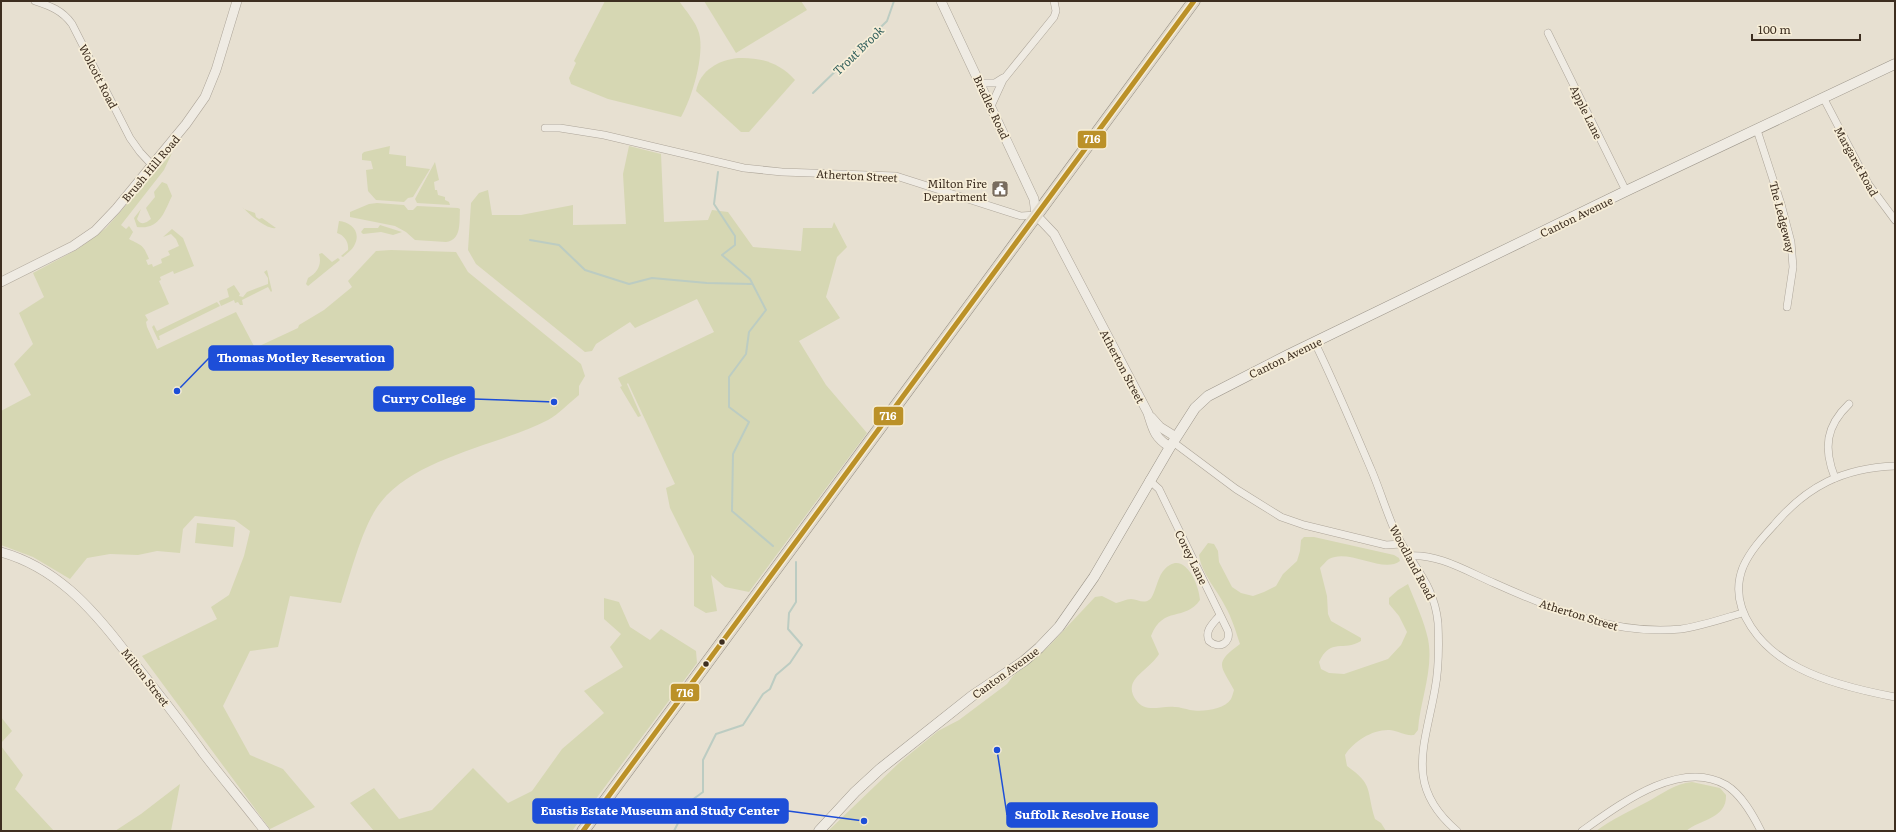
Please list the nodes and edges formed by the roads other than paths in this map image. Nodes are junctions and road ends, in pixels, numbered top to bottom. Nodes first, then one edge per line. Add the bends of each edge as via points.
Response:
1 (35, 1) edge
2 (237, 1) edge
3 (941, 1) edge
4 (1054, 1) edge
5 (1194, 1) edge
6 (1548, 33) dead end
7 (1895, 64) edge
8 (1007, 74) junction
9 (981, 83) junction
10 (1824, 99) junction
11 (991, 106) junction
12 (545, 128) dead end
13 (1757, 130) junction
14 (152, 165) junction
15 (1626, 191) junction
16 (1036, 215) junction
17 (1895, 220) edge
18 (1, 282) edge
19 (1787, 306) dead end
20 (1315, 343) junction
21 (1849, 404) dead end
22 (1173, 442) junction
23 (1895, 466) edge
24 (1835, 478) junction
25 (1150, 480) junction
26 (1401, 544) junction
27 (1, 552) edge
28 (1408, 556) junction
29 (1742, 613) junction
30 (1220, 615) junction
31 (1895, 698) edge
32 (265, 831) edge
33 (583, 831) edge
34 (819, 831) edge
35 (1456, 831) edge
36 (1582, 831) edge
37 (1761, 831) edge

1 - 14 street, Wolcott Road via 56,9 72,24 130,138
2 - 14 street, Brush Hill Road via 208,91 186,124
3 - 9 street, Bradlee Road
4 - 8 street via 1054,17
5 - 16 highway
6 - 15 street, Apple Lane
7 - 10 main road, Canton Avenue
8 - 9 street via 995,82
8 - 11 street
9 - 11 street, Bradlee Road
10 - 13 main road, Canton Avenue
10 - 17 street, Margaret Road via 1872,189
11 - 16 street, Bradlee Road via 1034,199
12 - 16 street, Atherton Street via 599,134 749,169 896,176 1021,216
13 - 15 main road, Canton Avenue
13 - 19 street, The Ledgeway via 1791,242 1792,274
14 - 18 street, Brush Hill Road via 116,210 90,235 66,250
15 - 20 main road, Canton Avenue
16 - 22 street, Atherton Street via 1054,234 1148,413 1156,435 1160,440
16 - 33 highway
20 - 22 main road, Canton Avenue via 1208,396 1196,408
20 - 26 street, Woodland Road via 1372,470
21 - 24 street via 1835,419 1828,441 1829,458
22 - 25 main road, Canton Avenue
22 - 26 street, Atherton Street via 1243,494 1281,517 1386,545
23 - 24 street via 1858,470
24 - 29 street via 1798,500 1752,550 1740,578
25 - 30 street, Corey Lane via 1159,490
25 - 34 main road, Canton Avenue via 1094,577 1065,620 1046,641 1024,661 972,696 905,748 859,788
26 - 28 street, Woodland Road
27 - 32 street, Milton Street via 28,562 77,594 149,680
28 - 29 street, Atherton Street via 1424,556 1444,561 1529,599 1622,627 1646,630 1681,629
28 - 35 street, Woodland Road via 1430,590 1438,623 1438,670 1422,752 1423,778 1433,804
29 - 31 street via 1766,644 1798,668 1845,685
30 - 30 street, Corey Lane via 1229,638 1224,644 1217,646 1208,638 1208,630
36 - 37 street via 1625,802 1664,782 1687,777 1715,781 1731,789 1750,812

